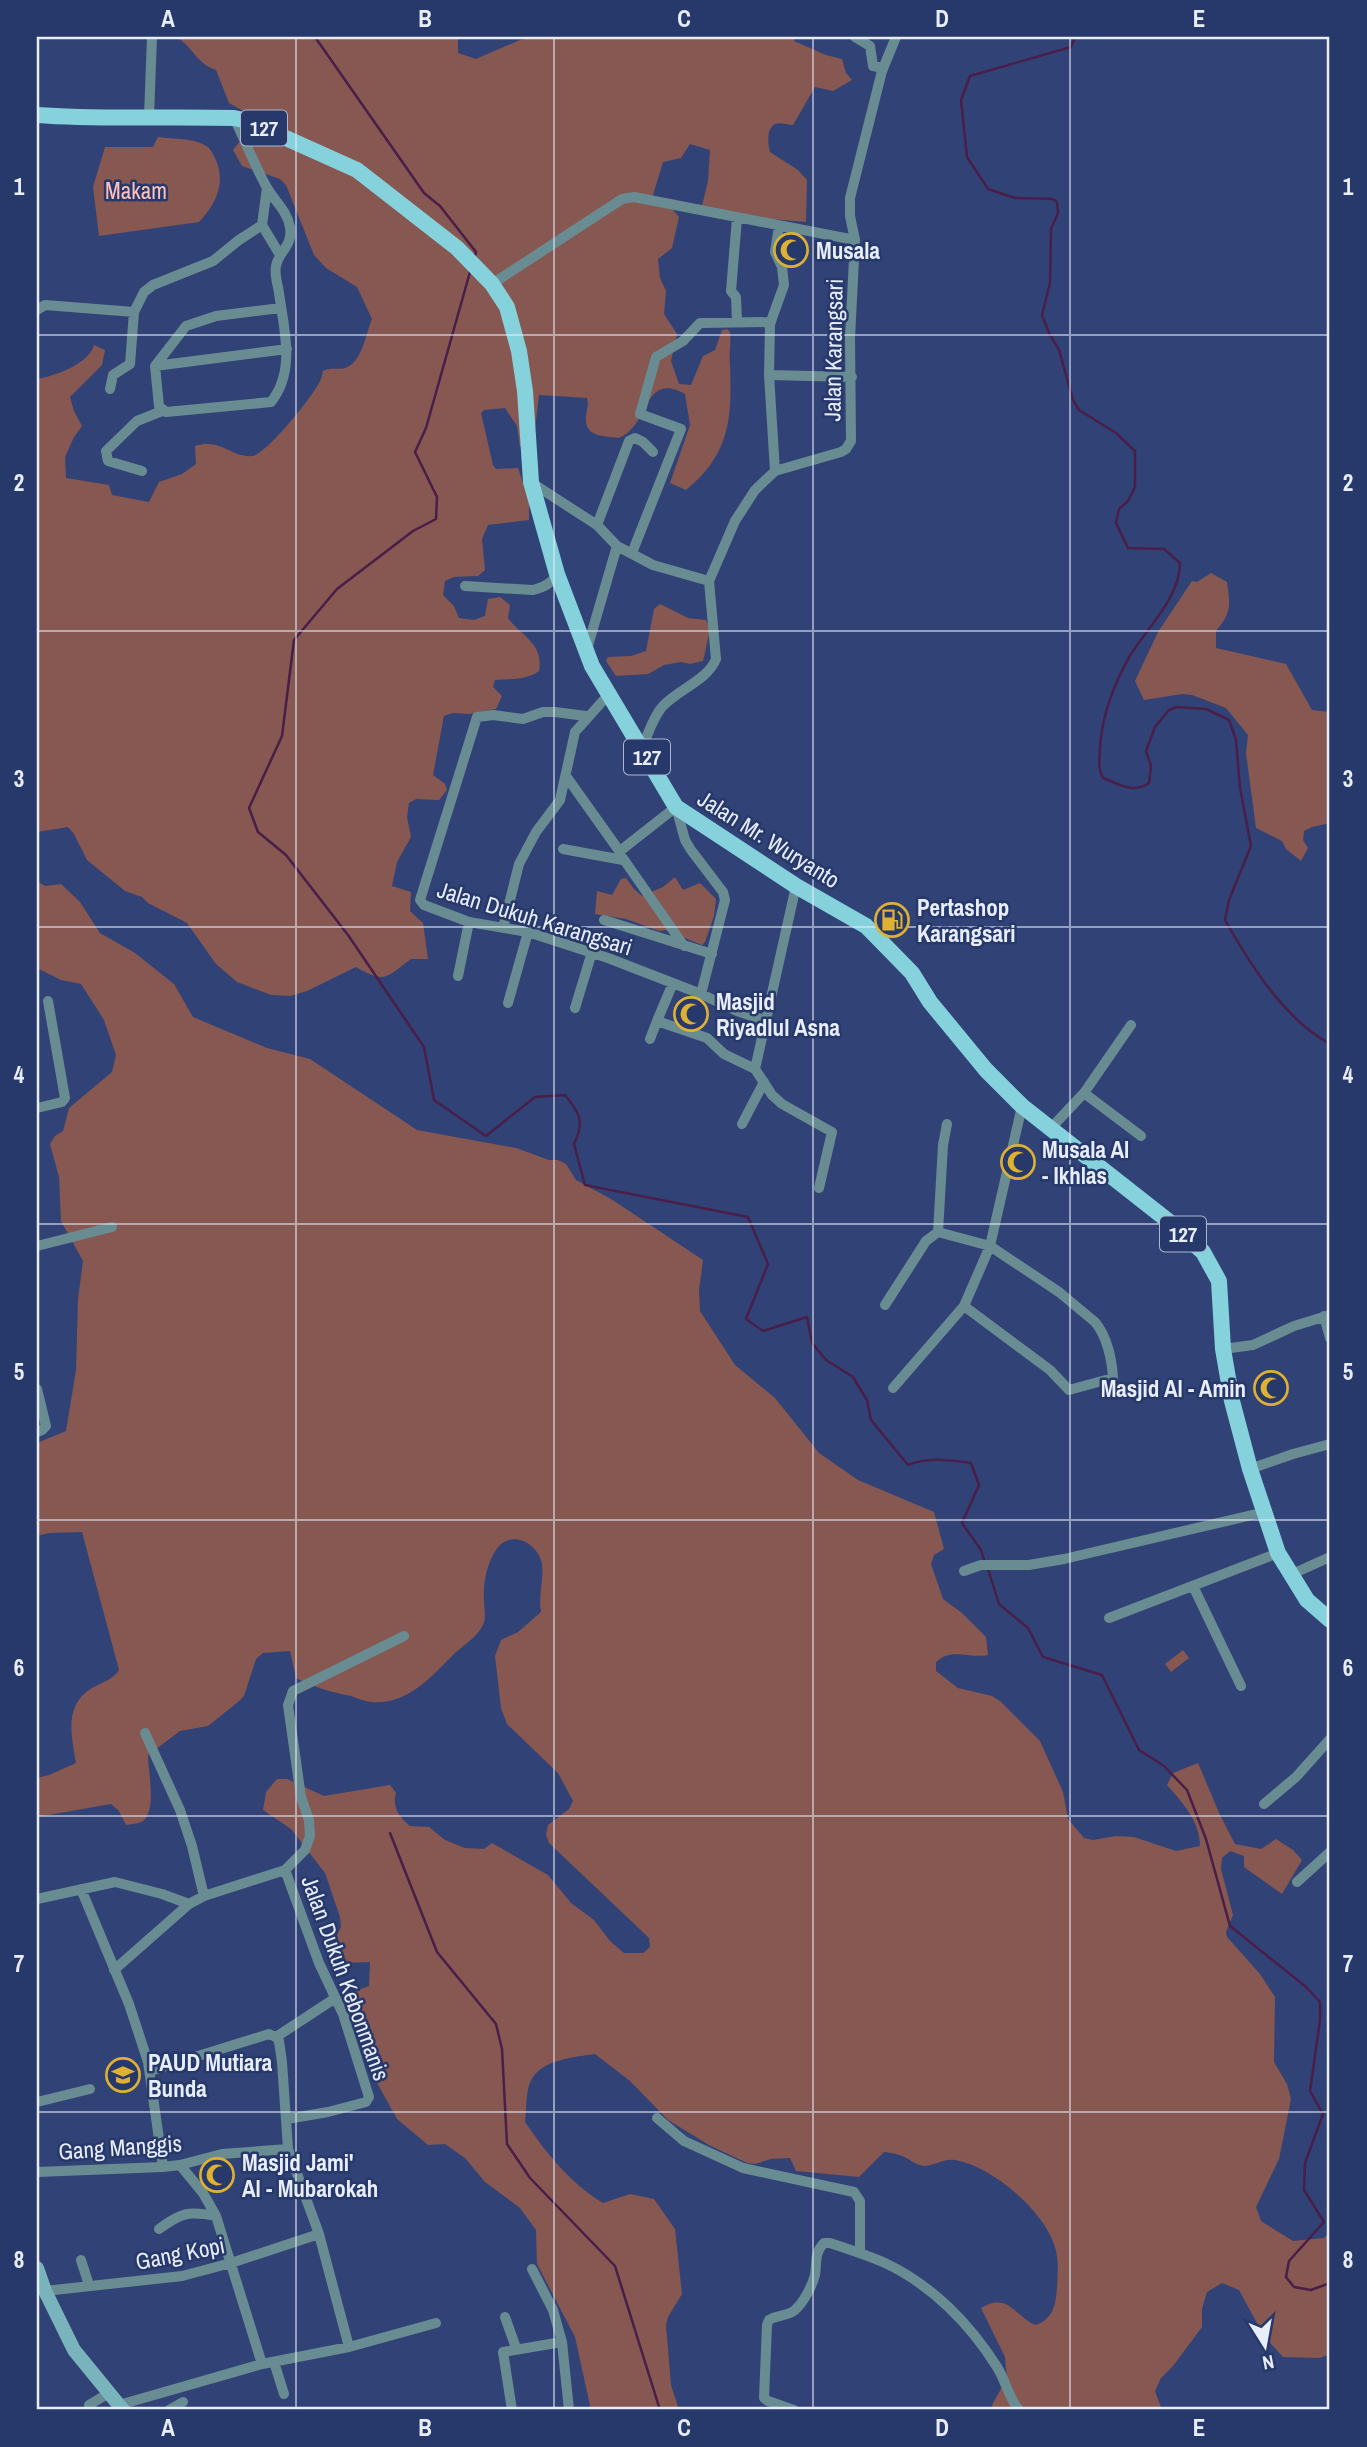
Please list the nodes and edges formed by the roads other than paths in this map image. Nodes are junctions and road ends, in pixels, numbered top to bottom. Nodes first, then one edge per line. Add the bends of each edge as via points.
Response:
1 (152, 37) edge
2 (855, 37) edge
3 (896, 37) edge
4 (883, 68) junction
5 (37, 115) edge
6 (149, 116) junction
7 (234, 118) junction
8 (267, 188) junction
9 (737, 218) junction
10 (262, 225) junction
11 (779, 226) junction
12 (855, 240) junction
13 (280, 255) junction
14 (486, 277) junction
15 (39, 307) edge
16 (281, 308) junction
17 (134, 312) junction
18 (771, 322) junction
19 (737, 323) junction
20 (287, 349) junction
21 (155, 366) junction
22 (769, 375) junction
23 (852, 377) junction
24 (110, 389) dead end
25 (162, 411) junction
26 (653, 452) dead end
27 (142, 471) dead end
28 (775, 471) junction
29 (531, 482) junction
30 (597, 525) junction
31 (617, 546) junction
32 (632, 553) junction
33 (557, 574) junction
34 (709, 582) junction
35 (465, 586) dead end
36 (586, 652) junction
37 (610, 694) junction
38 (586, 716) junction
39 (642, 748) junction
40 (566, 776) junction
41 (676, 807) junction
42 (563, 849) dead end
43 (621, 856) junction
44 (796, 886) junction
45 (604, 920) dead end
46 (469, 922) junction
47 (503, 928) junction
48 (528, 932) junction
49 (684, 946) junction
50 (592, 953) junction
51 (712, 954) junction
52 (458, 976) dead end
53 (673, 984) junction
54 (701, 994) junction
55 (48, 1001) dead end
56 (508, 1003) dead end
57 (575, 1008) dead end
58 (657, 1021) junction
59 (767, 1021) junction
60 (1131, 1026) dead end
61 (650, 1039) dead end
62 (755, 1069) junction
63 (764, 1082) junction
64 (1084, 1093) junction
65 (1023, 1106) junction
66 (37, 1109) edge
67 (742, 1124) dead end
68 (947, 1124) dead end
69 (1051, 1128) junction
70 (1141, 1136) dead end
71 (819, 1188) dead end
72 (113, 1227) dead end
73 (938, 1232) junction
74 (990, 1245) junction
75 (37, 1246) edge
76 (886, 1306) dead end
77 (964, 1306) junction
78 (1327, 1315) edge
79 (1330, 1338) edge
80 (1223, 1349) junction
81 (893, 1388) dead end
82 (37, 1389) edge
83 (37, 1432) edge
84 (1330, 1444) edge
85 (1250, 1469) junction
86 (1265, 1512) junction
87 (1278, 1553) junction
88 (1330, 1557) edge
89 (964, 1571) dead end
90 (1290, 1575) junction
91 (1193, 1586) junction
92 (1109, 1618) dead end
93 (1330, 1620) edge
94 (404, 1636) dead end
95 (1241, 1686) dead end
96 (145, 1734) dead end
97 (1330, 1740) edge
98 (1264, 1804) dead end
99 (1330, 1852) edge
100 (285, 1870) junction
101 (1297, 1882) dead end
102 (81, 1889) junction
103 (204, 1896) junction
104 (37, 1899) edge
105 (189, 1904) junction
106 (114, 1970) junction
107 (334, 1998) junction
108 (276, 2037) junction
109 (150, 2071) junction
110 (90, 2089) dead end
111 (37, 2102) edge
112 (657, 2118) dead end
113 (287, 2119) junction
114 (288, 2149) junction
115 (180, 2165) junction
116 (163, 2167) junction
117 (37, 2172) edge
118 (216, 2216) junction
119 (159, 2229) dead end
120 (319, 2234) junction
121 (860, 2253) junction
122 (81, 2260) dead end
123 (231, 2263) junction
124 (37, 2268) edge
125 (532, 2269) dead end
126 (89, 2285) junction
127 (45, 2291) junction
128 (505, 2317) dead end
129 (436, 2323) dead end
130 (562, 2342) junction
131 (349, 2347) junction
132 (516, 2348) junction
133 (274, 2362) junction
134 (262, 2364) junction
135 (109, 2393) junction
136 (284, 2394) dead end
137 (183, 2402) dead end
138 (89, 2405) dead end
139 (121, 2408) edge
140 (169, 2410) edge
141 (512, 2410) edge
142 (569, 2410) edge
143 (794, 2410) edge
144 (1019, 2410) edge

1 - 6 street
2 - 4 street via 870,46 873,66
3 - 4 street, Jalan Karangsari
4 - 12 street, Jalan Karangsari via 850,198
5 - 6 main road, Jalan Mr. Wuryanto / 127 via 87,119
6 - 7 main road, Jalan Mr. Wuryanto / 127
7 - 8 street
7 - 14 main road, Jalan Mr. Wuryanto / 127 via 357,170 457,248
8 - 10 street
8 - 13 street via 286,213 290,228 287,248
9 - 11 street
9 - 14 street via 628,197
9 - 19 street via 731,291 736,297
10 - 13 street
10 - 17 street via 213,261 152,285
11 - 12 street
11 - 18 street via 775,252 784,285
12 - 23 street, Jalan Karangsari
13 - 16 street via 275,268
14 - 29 main road, Jalan Mr. Wuryanto / 127 via 508,307 519,351
15 - 17 street
16 - 20 street
16 - 21 street via 216,316 186,326
17 - 24 street via 130,364 113,375
18 - 19 street
18 - 22 street
19 - 32 street via 700,323 683,341 656,357 640,414 681,429
20 - 21 street
20 - 25 street via 284,382 271,402
21 - 25 street
22 - 23 street
22 - 28 street
23 - 28 street, Jalan Karangsari via 849,446
25 - 27 street via 137,421 106,451 108,461
26 - 30 street via 635,438 629,441
28 - 34 street via 755,490 735,521
29 - 30 street
29 - 33 main road, Jalan Mr. Wuryanto / 127
30 - 31 street
31 - 32 street
31 - 36 street
32 - 34 street via 653,565
33 - 35 street via 533,590
33 - 36 main road, Jalan Mr. Wuryanto / 127
34 - 39 street via 713,667 660,709
36 - 37 main road, Jalan Mr. Wuryanto / 127
37 - 38 street
37 - 39 main road, Jalan Mr. Wuryanto / 127
38 - 40 street via 575,732
38 - 46 street, Jalan Dukuh Karangsari via 543,712 523,719 477,718 420,897 424,905
39 - 41 main road, Jalan Mr. Wuryanto / 127
40 - 43 street
40 - 47 street via 560,800 519,864
41 - 43 street
41 - 44 main road, Jalan Mr. Wuryanto / 127
41 - 51 street via 685,840 725,900
42 - 43 street
43 - 49 street
44 - 59 street
44 - 65 main road, Jalan Mr. Wuryanto / 127 via 866,926 912,973 986,1070
45 - 49 street
46 - 47 street, Jalan Dukuh Karangsari
46 - 52 street
47 - 48 street, Jalan Dukuh Karangsari
48 - 50 street, Jalan Dukuh Karangsari
48 - 56 street
49 - 51 street
50 - 53 street, Jalan Dukuh Karangsari
50 - 57 street
51 - 54 street
53 - 54 street, Jalan Dukuh Karangsari
53 - 58 street
54 - 59 street, Jalan Dukuh Karangsari
55 - 66 street via 65,1098
58 - 61 street
58 - 62 street via 707,1038 724,1054
59 - 62 street
60 - 64 street
62 - 63 street
63 - 67 street
63 - 71 street via 782,1104 832,1132
64 - 69 street
64 - 70 street
65 - 69 main road, Jalan Mr. Wuryanto / 127
65 - 74 street
68 - 73 street
69 - 80 main road, Jalan Mr. Wuryanto / 127 via 1203,1252 1219,1281
72 - 75 street
73 - 74 street
73 - 76 street via 926,1241
74 - 77 street
74 - 77 street via 1095,1322 1108,1351 1113,1378 1069,1390 1050,1370
77 - 81 street
78 - 79 street
78 - 80 street via 1252,1345
80 - 85 main road, Jalan Mr. Wuryanto / 127
82 - 83 street via 46,1426
84 - 85 street
85 - 86 main road, Jalan Mr. Wuryanto / 127
86 - 87 main road, Jalan Mr. Wuryanto / 127
86 - 89 street via 1029,1565 987,1565
87 - 90 main road, Jalan Mr. Wuryanto / 127
87 - 91 street
88 - 90 street
90 - 93 main road, Jalan Mr. Wuryanto / 127 via 1307,1600
91 - 92 street
91 - 95 street
94 - 100 street, Jalan Dukuh Kebonmanis via 293,1691 288,1705 310,1836 305,1850
96 - 103 street via 180,1810
97 - 98 street
99 - 101 street
100 - 103 street, Jalan Dukuh Kebonmanis
100 - 107 street, Jalan Dukuh Kebonmanis
102 - 104 street
102 - 105 street via 115,1882
102 - 106 street
103 - 105 street, Jalan Dukuh Kebonmanis
105 - 106 street, Jalan Dukuh Kebonmanis
106 - 109 street
107 - 108 street
107 - 113 street, Jalan Dukuh Kebonmanis via 369,2097 366,2102
108 - 109 street via 269,2034
108 - 113 street
109 - 116 street
110 - 111 street
112 - 121 street via 684,2141 743,2168 854,2192 860,2201
113 - 114 street
114 - 115 street, Gang Manggis via 222,2154
114 - 120 street
115 - 116 street, Gang Manggis
115 - 118 street
116 - 117 street, Gang Manggis
118 - 119 street via 187,2212
118 - 123 street
120 - 123 street, Gang Kopi
120 - 131 street
121 - 143 street via 824,2243 811,2286 797,2308 769,2319 764,2398
121 - 144 street via 903,2273 949,2306 997,2367
122 - 126 street
123 - 126 street, Gang Kopi via 182,2276
123 - 134 street
124 - 127 main road
125 - 130 street via 553,2310
126 - 127 street, Gang Kopi
127 - 135 main road via 75,2350
128 - 132 street
129 - 131 street
130 - 132 street
130 - 142 street
131 - 133 street
132 - 141 street via 503,2352
133 - 134 street
133 - 136 street
134 - 139 street
135 - 138 street
135 - 139 main road
137 - 140 street

